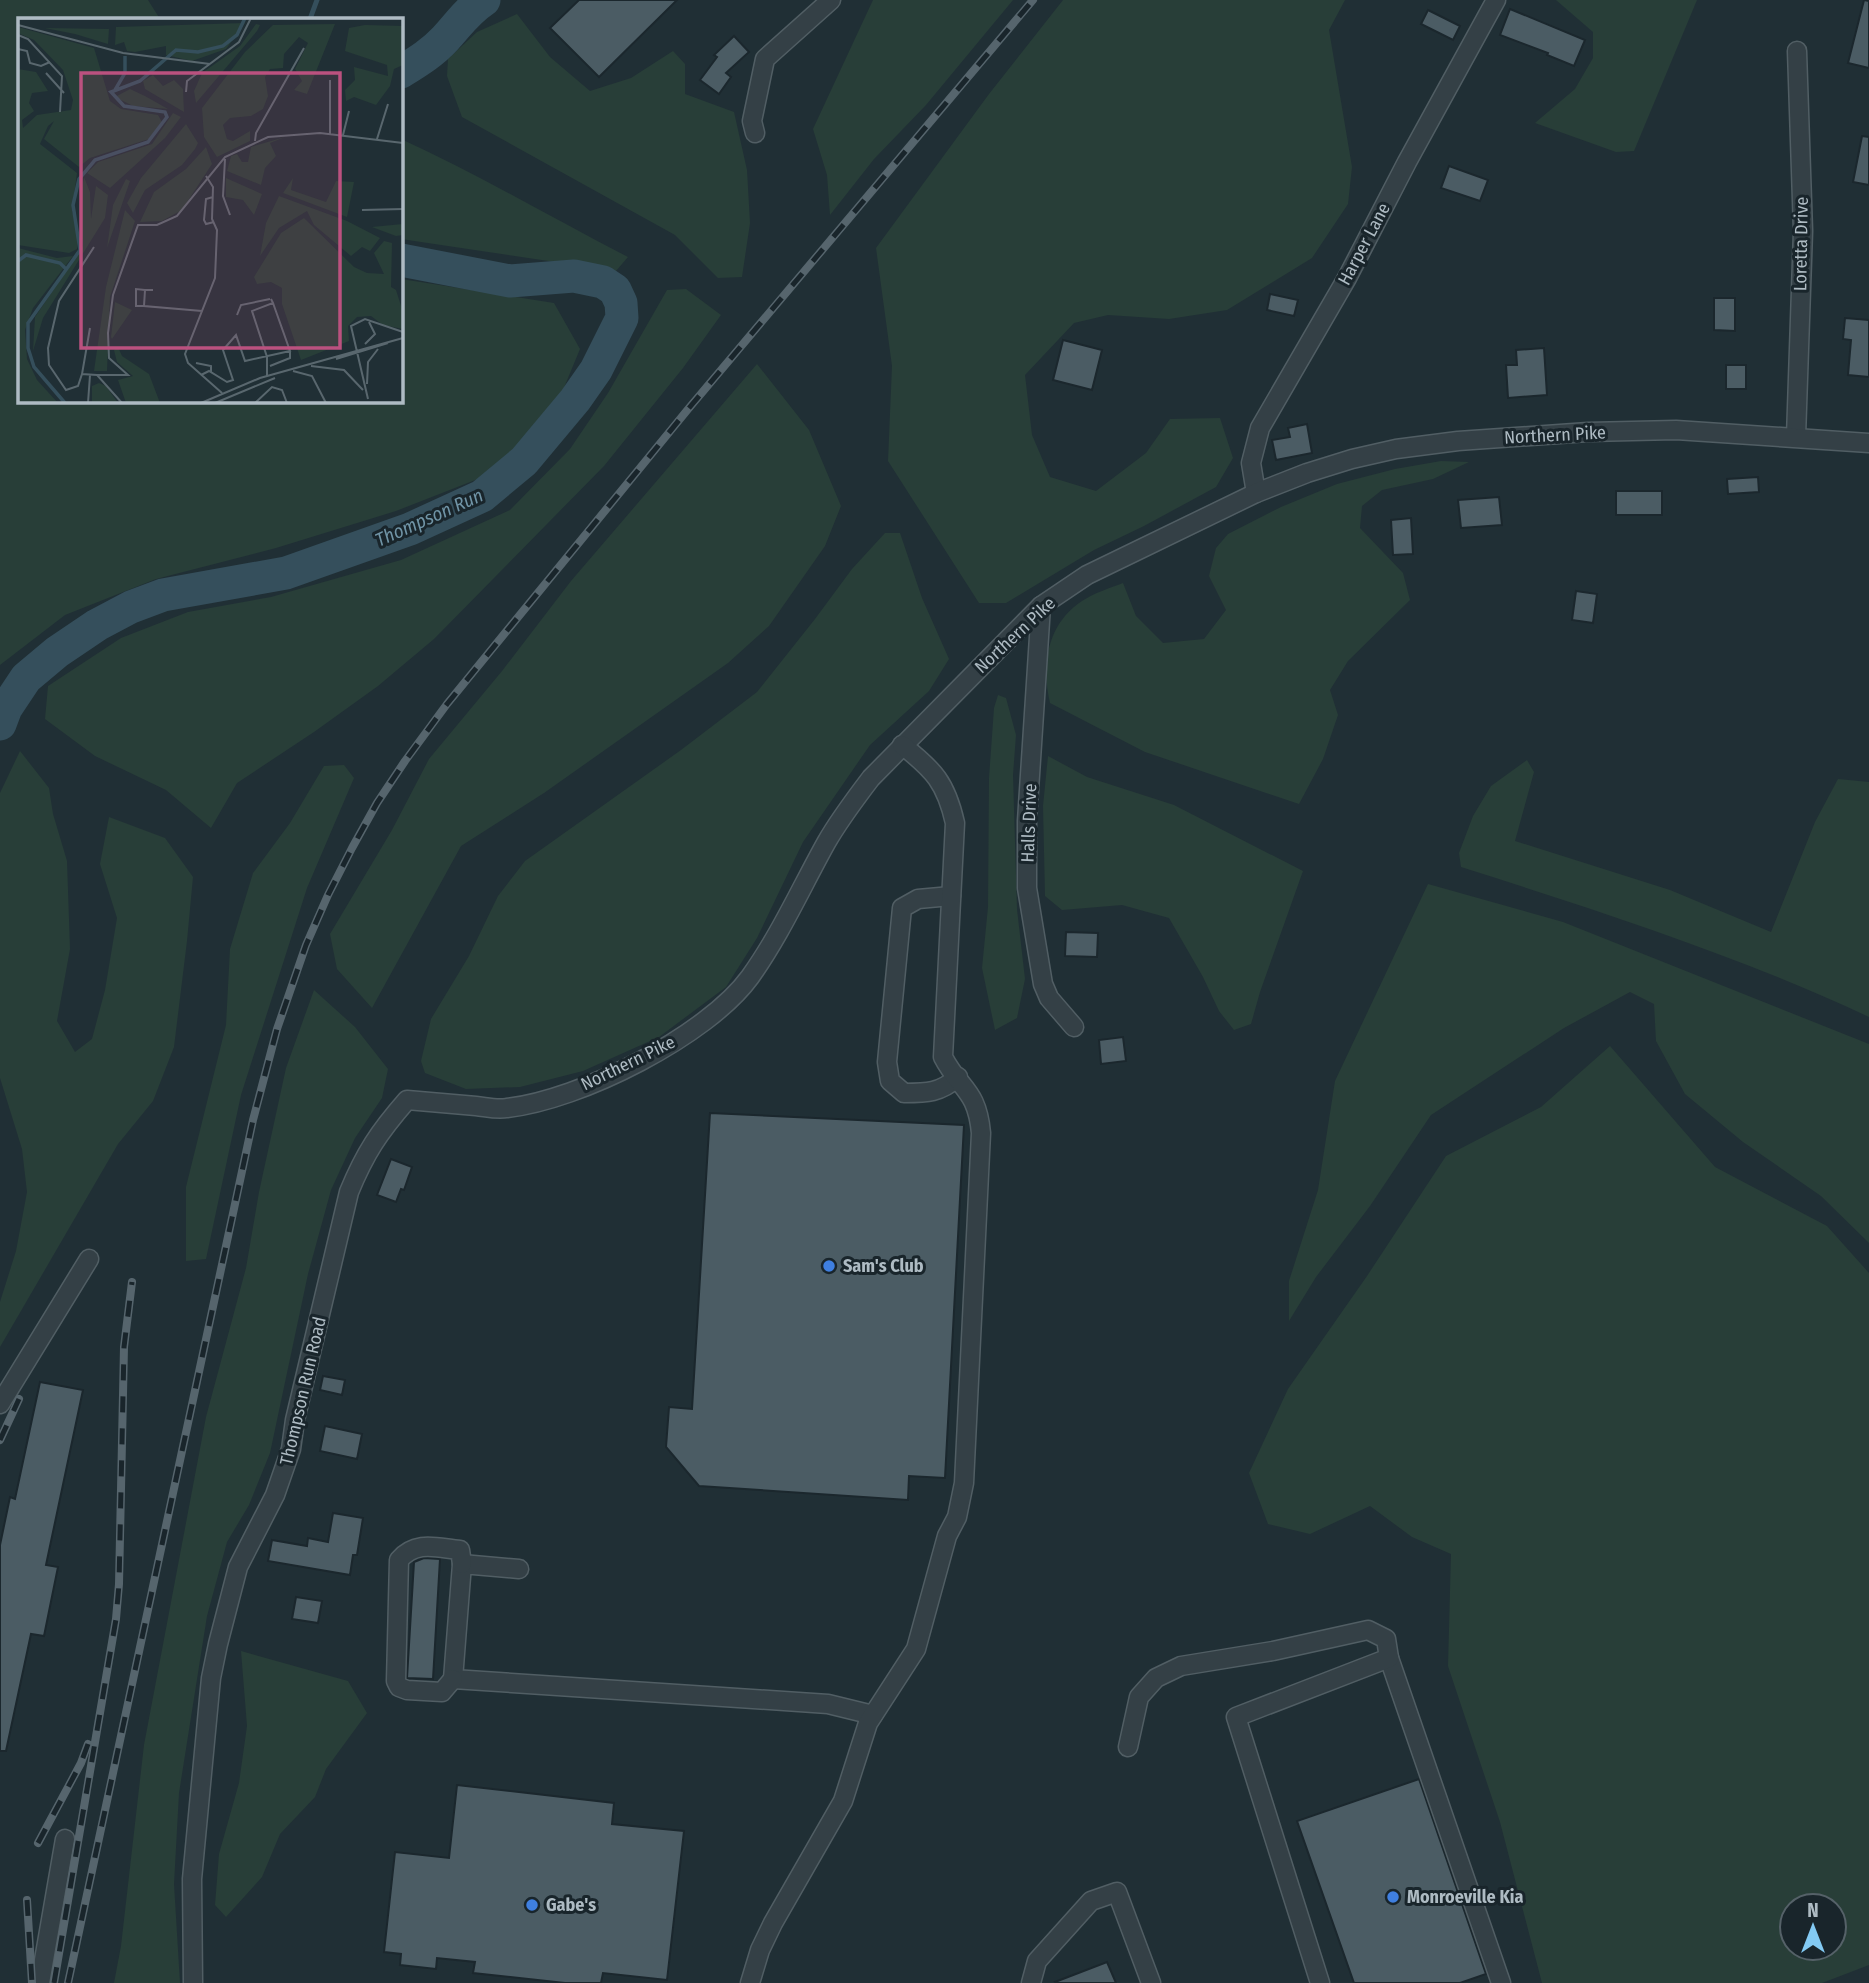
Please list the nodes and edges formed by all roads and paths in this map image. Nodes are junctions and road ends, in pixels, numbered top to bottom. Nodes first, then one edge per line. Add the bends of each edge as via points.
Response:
1 (831, 0) edge
2 (1496, 0) edge
3 (1797, 51) dead end
4 (755, 134) dead end
5 (1796, 436) junction
6 (1869, 443) edge
7 (1256, 493) junction
8 (1041, 606) junction
9 (902, 745) junction
10 (951, 897) junction
11 (1074, 1027) dead end
12 (958, 1077) junction
13 (407, 1100) joint
14 (89, 1259) dead end
15 (0, 1404) edge
16 (462, 1564) junction
17 (519, 1569) dead end
18 (1389, 1658) junction
19 (453, 1679) junction
20 (873, 1715) junction
21 (1128, 1747) dead end
22 (65, 1839) dead end
23 (40, 1983) edge
24 (193, 1983) edge
25 (750, 1983) edge
26 (1031, 1983) edge
27 (1151, 1983) edge
28 (1320, 1983) edge
29 (1501, 1983) edge

1 - 4 street via 765,59 752,121
2 - 7 street, Harper Lane via 1260,429 1251,463
3 - 5 street, Loretta Drive via 1803,231
5 - 6 street, Northern Pike
5 - 7 street, Northern Pike via 1637,430 1458,442 1352,459
7 - 8 street, Northern Pike via 1087,575
8 - 9 street, Northern Pike
8 - 11 street, Halls Drive via 1027,888 1043,984
9 - 10 street via 929,766 950,800 954,823
9 - 13 street, Northern Pike via 841,818 748,979 719,1011 627,1067 548,1099 506,1109
10 - 12 street via 943,1056
10 - 12 street via 918,899 902,908 887,1062 890,1081 904,1093 945,1088
12 - 20 street via 975,1101 981,1133 964,1483 916,1649
13 - 24 street, Thompson Run Road via 374,1139 349,1192 291,1450 275,1494 238,1567 227,1605 211,1678 197,1814
14 - 15 street
16 - 17 street
16 - 19 street
16 - 19 street via 460,1550 416,1547 399,1560 396,1681 407,1690 442,1692
18 - 21 street via 1386,1639 1368,1630 1181,1666 1156,1678 1139,1697
18 - 28 street via 1236,1717
18 - 29 street
19 - 20 street via 828,1704
20 - 25 street via 843,1801 773,1923
22 - 23 street
26 - 27 street via 1037,1961 1091,1901 1117,1892

